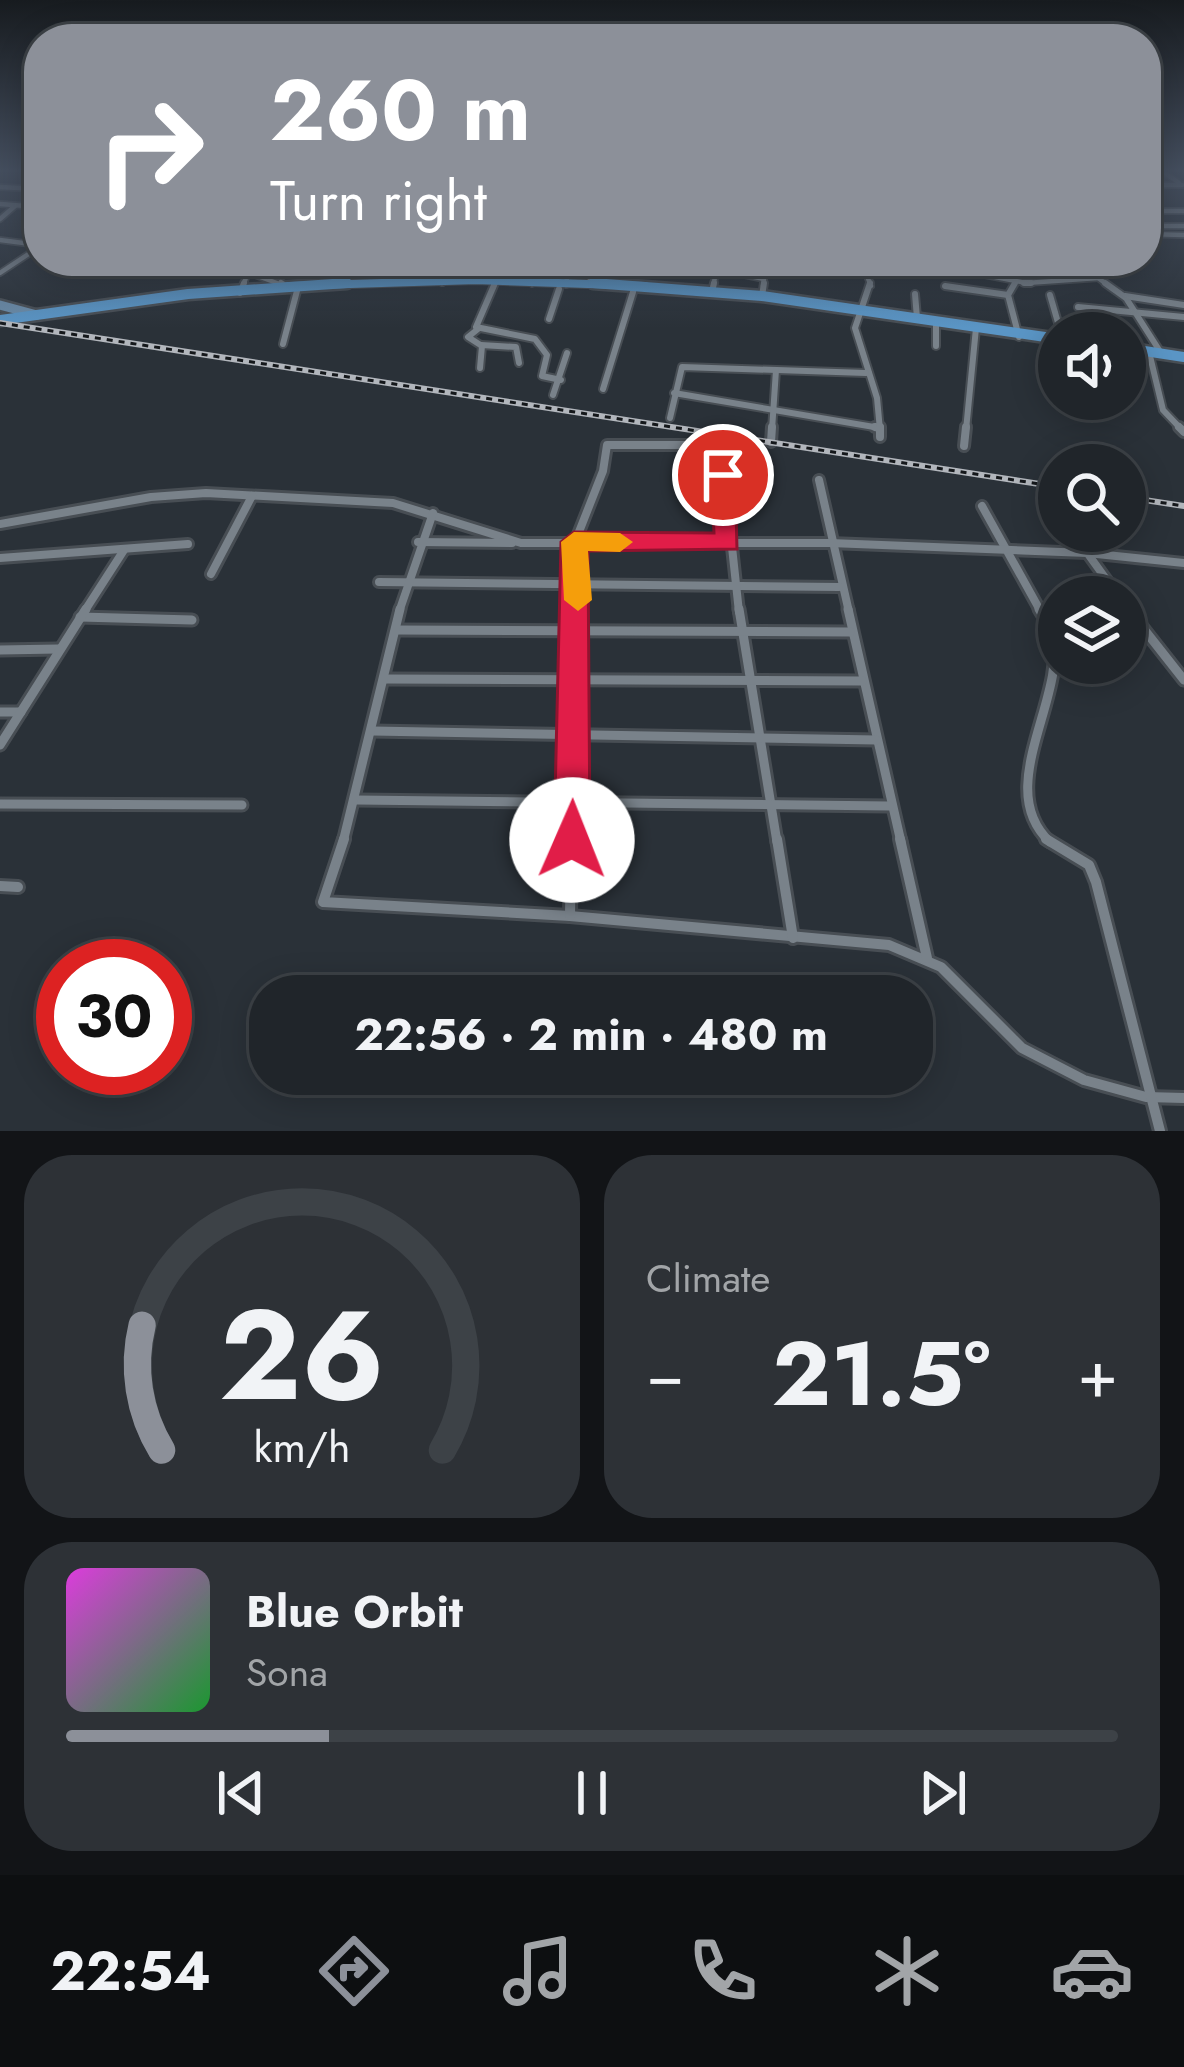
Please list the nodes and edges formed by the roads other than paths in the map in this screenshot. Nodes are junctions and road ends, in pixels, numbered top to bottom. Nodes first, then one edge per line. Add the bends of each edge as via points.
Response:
1 (246, 276) edge
2 (270, 276) edge
3 (335, 276) edge
4 (444, 276) edge
5 (534, 276) edge
6 (565, 276) edge
7 (590, 276) edge
8 (715, 276) edge
9 (750, 276) edge
10 (764, 276) edge
11 (867, 276) edge
12 (986, 276) edge
13 (1095, 276) edge
14 (996, 278) joint
15 (1098, 278) junction
16 (764, 279) junction
17 (1016, 282) junction
18 (442, 283) junction
19 (532, 284) junction
20 (494, 285) junction
21 (588, 286) junction
22 (945, 286) dead end
23 (336, 287) junction
24 (562, 287) junction
25 (293, 289) junction
26 (633, 292) junction
27 (712, 292) junction
28 (240, 294) junction
29 (915, 294) dead end
30 (1008, 295) junction
31 (1050, 295) dead end
32 (762, 296) junction
33 (1123, 296) junction
34 (0, 305) edge
35 (1184, 305) edge
36 (1078, 307) dead end
37 (1136, 311) junction
38 (855, 312) junction
39 (1054, 312) edge
40 (33, 315) junction
41 (1184, 317) edge
42 (549, 319) dead end
43 (0, 320) edge
44 (917, 320) junction
45 (936, 326) junction
46 (478, 329) junction
47 (976, 330) junction
48 (1019, 336) junction
49 (1038, 337) edge
50 (283, 344) dead end
51 (481, 345) junction
52 (936, 346) dead end
53 (567, 353) dead end
54 (1146, 353) edge
55 (1154, 354) junction
56 (1184, 359) edge
57 (519, 363) dead end
58 (480, 368) dead end
59 (776, 370) junction
60 (866, 373) junction
61 (561, 380) junction
62 (603, 388) dead end
63 (674, 393) junction
64 (553, 395) dead end
65 (776, 411) junction
66 (670, 418) dead end
67 (1184, 432) edge
68 (771, 442) dead end
69 (964, 446) dead end
70 (819, 480) dead end
71 (253, 496) junction
72 (982, 506) dead end
73 (434, 513) junction
74 (0, 524) edge
75 (418, 542) junction
76 (520, 542) junction
77 (574, 542) junction
78 (830, 542) junction
79 (728, 543) junction
80 (188, 544) dead end
81 (124, 550) junction
82 (1009, 551) junction
83 (1088, 553) junction
84 (0, 558) edge
85 (1184, 563) edge
86 (211, 574) dead end
87 (1104, 576) edge
88 (379, 582) dead end
89 (406, 582) junction
90 (578, 584) junction
91 (738, 586) junction
92 (839, 587) junction
93 (80, 616) junction
94 (192, 620) dead end
95 (396, 630) junction
96 (577, 630) junction
97 (745, 631) junction
98 (850, 632) junction
99 (1146, 632) edge
100 (60, 649) junction
101 (0, 650) edge
102 (385, 680) junction
103 (576, 680) junction
104 (752, 680) junction
105 (1184, 680) edge
106 (862, 681) junction
107 (0, 712) edge
108 (22, 712) junction
109 (373, 731) junction
110 (575, 736) junction
111 (762, 739) junction
112 (877, 740) junction
113 (0, 745) edge
114 (357, 800) junction
115 (573, 801) junction
116 (772, 802) junction
117 (0, 804) edge
118 (242, 806) dead end
119 (890, 806) junction
120 (0, 886) edge
121 (18, 887) dead end
122 (570, 916) junction
123 (794, 938) junction
124 (927, 958) junction
125 (1151, 1097) junction
126 (1184, 1098) edge
127 (1160, 1131) edge

1 - 28 street
2 - 25 street
3 - 23 street
4 - 18 street
5 - 19 street
6 - 24 street
7 - 21 street
8 - 27 street
9 - 16 street
10 - 16 street
11 - 38 street via 872,288
12 - 14 street
13 - 15 street
14 - 17 street
15 - 17 street
15 - 33 street
16 - 32 street
17 - 30 street
18 - 20 main road
18 - 23 main road
19 - 20 main road
19 - 24 main road
20 - 23 main road
20 - 24 main road
20 - 46 street
21 - 24 main road
21 - 27 main road
22 - 30 street
23 - 25 main road
24 - 26 main road
24 - 42 street
25 - 28 main road
25 - 50 street
26 - 38 main road
26 - 62 street
27 - 32 main road
28 - 40 main road
29 - 44 street
30 - 48 street
31 - 39 street
32 - 38 main road
33 - 35 street
33 - 37 street
34 - 40 street
36 - 37 street
37 - 41 street
37 - 55 street
38 - 44 main road
38 - 45 main road
38 - 60 street
40 - 43 main road
44 - 47 main road
45 - 47 main road
45 - 52 street
46 - 51 street via 468,337
46 - 61 street via 539,340 547,355 542,376
47 - 48 main road
47 - 69 street
48 - 49 main road
51 - 57 street via 516,347
51 - 58 street
53 - 61 street
54 - 55 main road
55 - 56 main road
55 - 67 street via 1162,410
59 - 60 street
59 - 63 street via 686,366
59 - 65 street
60 - 65 street via 880,433
61 - 64 street
63 - 65 street
63 - 66 street
65 - 68 street
70 - 78 street
71 - 73 street via 393,503
71 - 74 street via 170,494
71 - 86 street
72 - 82 street
73 - 75 street
73 - 76 street
75 - 76 street
75 - 89 street
76 - 77 street
77 - 79 street
77 - 79 street via 612,443 721,445
77 - 90 street
78 - 79 street
78 - 82 street
78 - 92 street
79 - 91 street
80 - 81 street
81 - 84 street
81 - 93 street
82 - 83 street
82 - 125 street via 1055,650 1029,767 1034,822 1046,840 1089,865
83 - 85 street
83 - 87 street
88 - 89 street
89 - 90 street
89 - 95 street
90 - 91 street
90 - 96 street
91 - 92 street
91 - 97 street
92 - 98 street
93 - 94 street
93 - 100 street
95 - 96 street
95 - 102 street
96 - 97 street
96 - 103 street
97 - 98 street
97 - 104 street
98 - 106 street
99 - 105 street
100 - 101 street
100 - 108 street
102 - 103 street
102 - 109 street
103 - 104 street
103 - 110 street
104 - 106 street
104 - 111 street
106 - 112 street
107 - 108 street
108 - 113 street
109 - 110 street
109 - 114 street
110 - 111 street
110 - 115 street
111 - 112 street
111 - 116 street
112 - 119 street
114 - 115 street
114 - 122 street via 323,902
115 - 116 street
115 - 122 street
116 - 119 street
116 - 123 street
117 - 118 street
119 - 124 street
120 - 121 street
122 - 123 street
123 - 124 street via 889,945
124 - 125 street via 1022,1048 1084,1080
125 - 126 street
125 - 127 street

